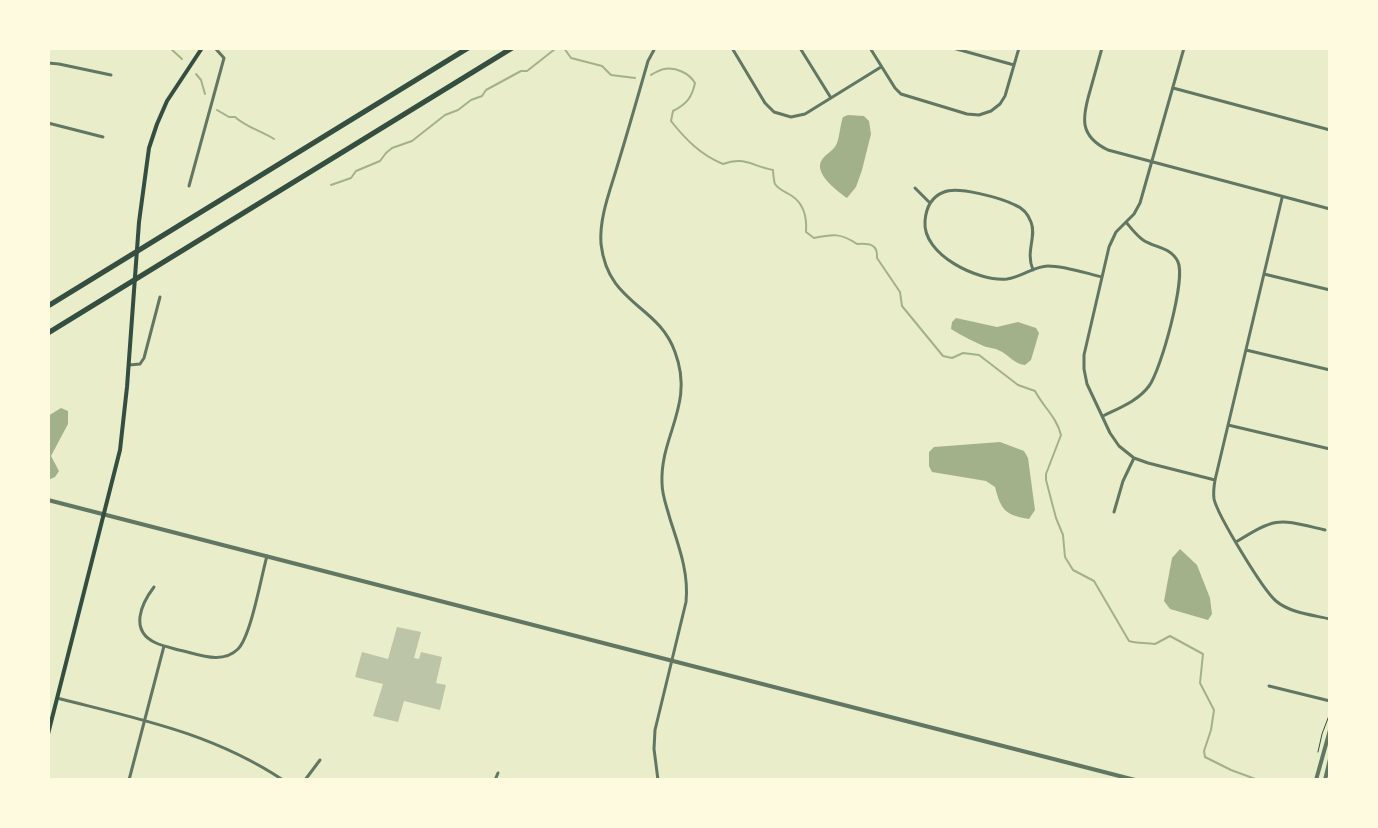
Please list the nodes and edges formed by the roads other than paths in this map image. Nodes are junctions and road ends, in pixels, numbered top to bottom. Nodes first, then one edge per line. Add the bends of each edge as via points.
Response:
1 (202, 48) edge
2 (215, 48) edge
3 (468, 48) edge
4 (512, 48) edge
5 (655, 48) edge
6 (732, 48) edge
7 (800, 48) edge
8 (870, 48) edge
9 (953, 48) edge
10 (1019, 48) edge
11 (1102, 48) edge
12 (1184, 48) edge
13 (48, 63) edge
14 (1014, 65) junction
15 (881, 67) junction
16 (111, 75) dead end
17 (1173, 88) junction
18 (831, 98) junction
19 (48, 123) edge
20 (1330, 130) edge
21 (103, 137) dead end
22 (1152, 162) junction
23 (189, 186) dead end
24 (915, 188) dead end
25 (1282, 198) junction
26 (930, 203) junction
27 (1330, 209) edge
28 (1126, 222) junction
29 (1033, 270) junction
30 (1264, 274) junction
31 (1102, 277) junction
32 (1330, 290) edge
33 (160, 297) dead end
34 (48, 306) edge
35 (48, 333) edge
36 (1246, 350) junction
37 (129, 365) junction
38 (1330, 370) edge
39 (1102, 416) junction
40 (1228, 425) junction
41 (1330, 449) edge
42 (1134, 458) junction
43 (1215, 480) junction
44 (48, 500) edge
45 (1114, 512) dead end
46 (104, 514) junction
47 (1325, 530) dead end
48 (1236, 542) junction
49 (267, 555) junction
50 (154, 587) dead end
51 (1330, 619) edge
52 (164, 646) junction
53 (672, 660) junction
54 (1269, 686) dead end
55 (57, 698) junction
56 (1330, 701) edge
57 (145, 720) junction
58 (1330, 730) edge
59 (48, 734) edge
60 (1330, 759) edge
61 (320, 760) dead end
62 (498, 773) dead end
63 (129, 780) edge
64 (283, 780) edge
65 (305, 780) edge
66 (495, 780) edge
67 (658, 780) edge
68 (1135, 780) edge
69 (1316, 780) edge
70 (1325, 780) edge

1 - 37 main road via 157,124 146,163
2 - 23 street via 224,58
3 - 34 highway
4 - 35 highway
5 - 53 street via 601,236 610,277 666,333 679,365 682,393 661,479 687,580
6 - 18 street via 774,112 799,116
7 - 18 street
8 - 15 street
9 - 14 street
10 - 14 street
11 - 22 street via 1084,111 1086,130 1108,150
12 - 17 street
13 - 16 street
14 - 15 street via 1000,104 973,115 904,96
15 - 18 street
17 - 20 street
17 - 22 street
19 - 21 street
22 - 25 street
22 - 28 street via 1140,203
24 - 26 street
25 - 27 street
25 - 30 street
26 - 29 street via 926,235 955,264 1004,279
26 - 29 street via 940,193 964,190 1024,210 1033,228
28 - 31 street via 1109,247
28 - 39 street via 1145,242 1171,253 1179,263 1180,280 1162,360 1151,384
29 - 31 street via 1053,266
30 - 32 street
30 - 36 street
31 - 39 street via 1083,362
33 - 37 street via 144,358
36 - 38 street
36 - 40 street
37 - 46 main road via 120,450
39 - 42 street via 1119,446
40 - 41 street
40 - 43 street
42 - 43 street
42 - 45 street
43 - 48 street via 1217,506
44 - 46 street
46 - 49 street
46 - 55 main road
47 - 48 street via 1283,520
48 - 51 street via 1278,603
49 - 52 street via 238,648 217,658
49 - 53 street
50 - 52 street via 143,601 140,628
52 - 57 street
53 - 67 street via 655,730
53 - 68 street
54 - 56 street
55 - 57 street
55 - 59 main road
57 - 63 street
57 - 64 street via 231,750
58 - 69 street
60 - 70 street
61 - 65 street
62 - 66 street

